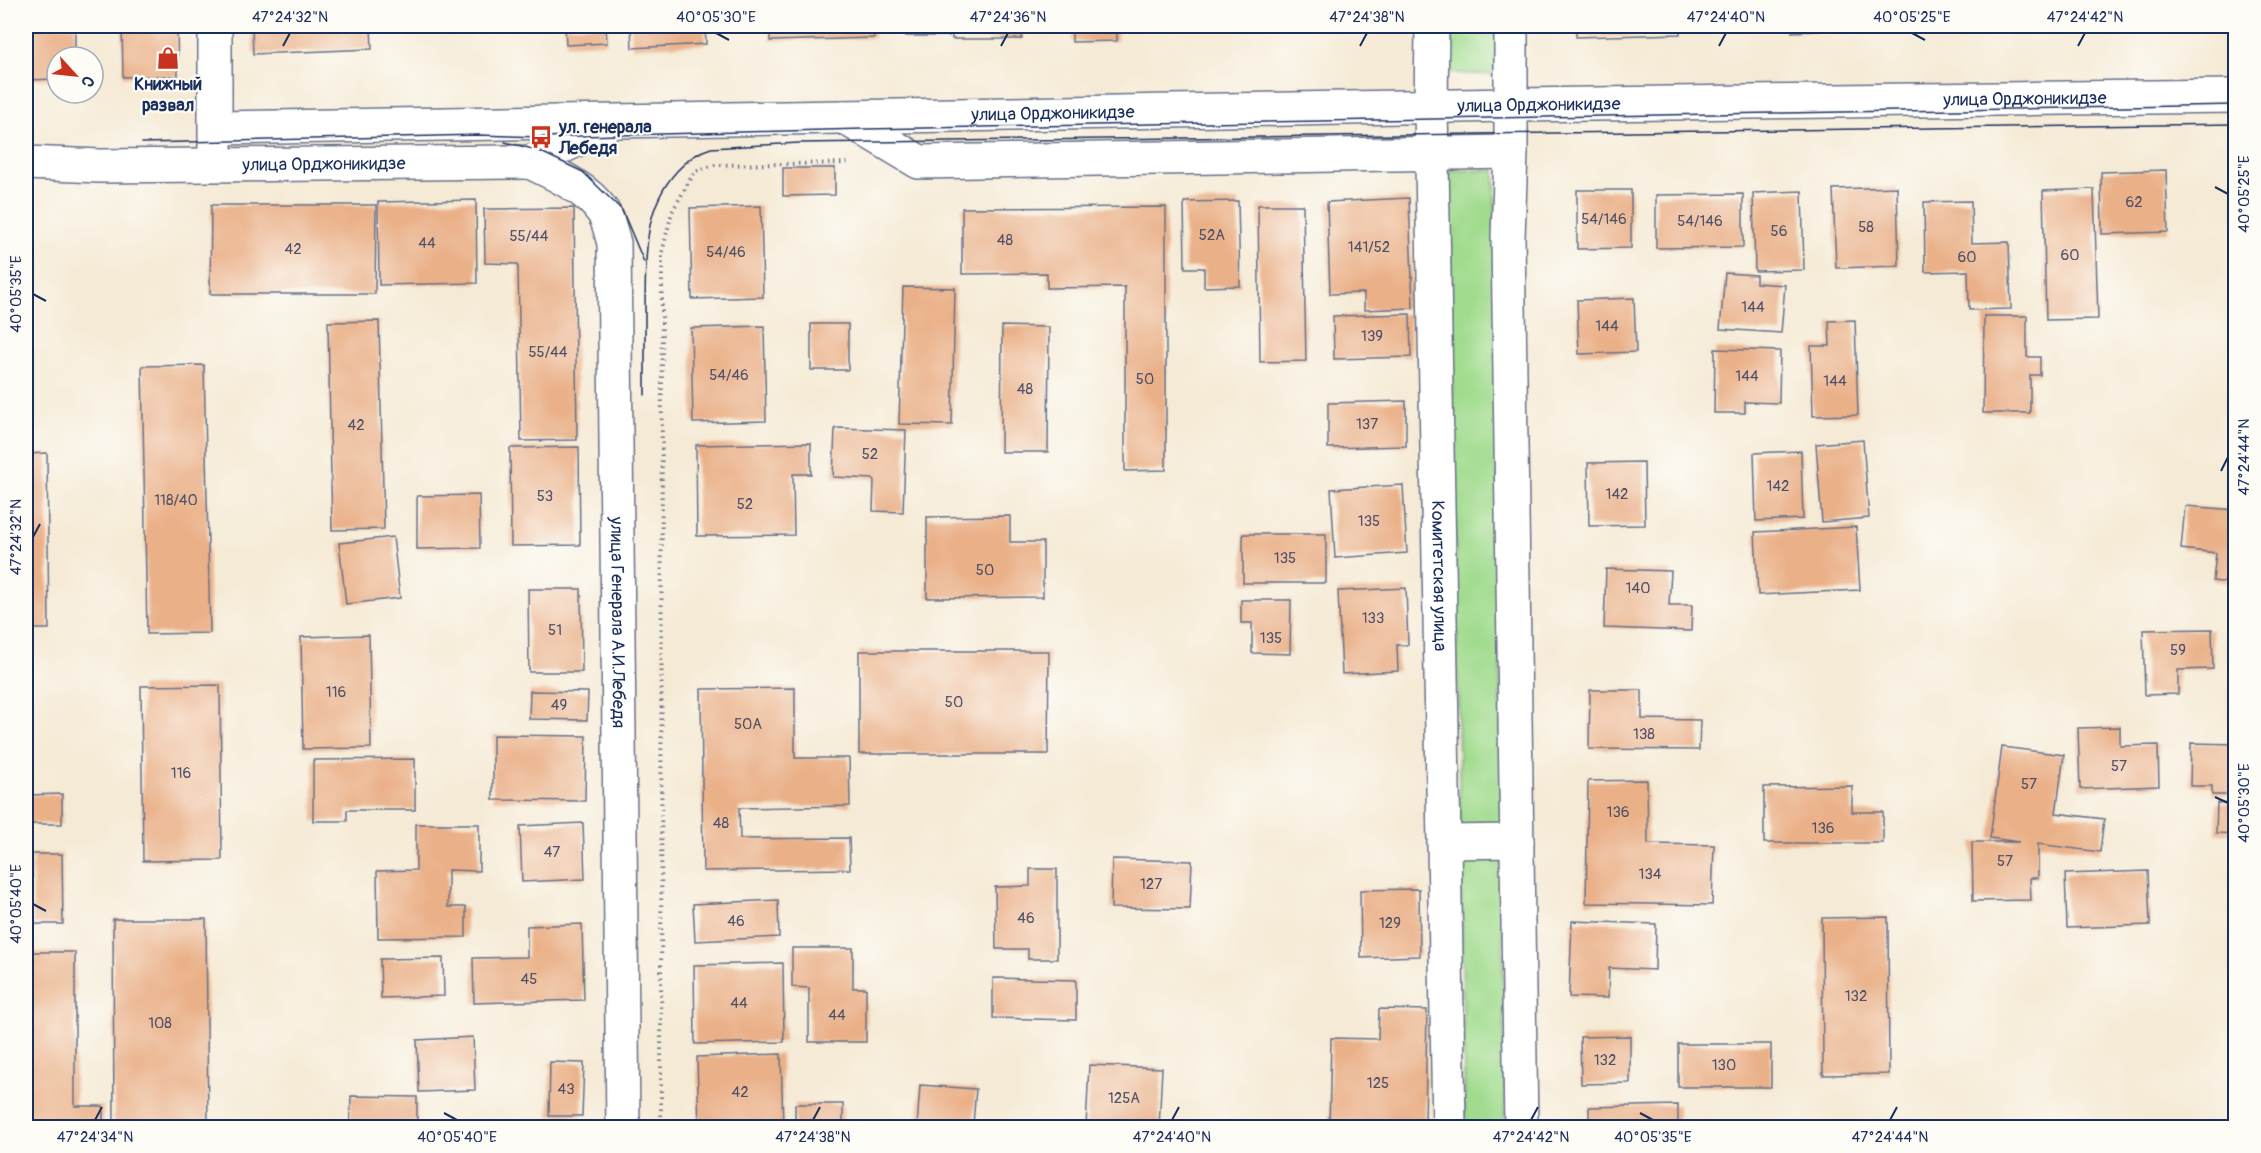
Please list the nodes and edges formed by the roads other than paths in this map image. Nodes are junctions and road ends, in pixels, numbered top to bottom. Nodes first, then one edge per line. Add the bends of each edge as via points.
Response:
1 (215, 26) edge
2 (1432, 26) edge
3 (1511, 26) edge
4 (2235, 96) edge
5 (1511, 105) junction
6 (1431, 107) junction
7 (844, 117) junction
8 (616, 121) junction
9 (216, 128) junction
10 (1511, 153) junction
11 (1433, 155) junction
12 (530, 162) junction
13 (26, 163) edge
14 (214, 165) junction
15 (1516, 841) junction
16 (1445, 842) junction
17 (623, 1128) edge
18 (1449, 1128) edge
19 (1521, 1128) edge

1 - 9 street
2 - 6 street, Комитетская улица
3 - 5 street
4 - 5 street, улица Орджоникидзе
5 - 6 street, улица Орджоникидзе
5 - 10 street
6 - 7 street, улица Орджоникидзе
6 - 11 street, Комитетская улица
7 - 8 street, улица Орджоникидзе
7 - 11 street via 920,162
8 - 9 street, улица Орджоникидзе
8 - 12 street, улица Орджоникидзе
9 - 14 street
10 - 11 street
10 - 15 street via 1508,237
11 - 16 street, Комитетская улица
12 - 14 street, улица Орджоникидзе
12 - 17 street, улица Генерала А.И.Лебедя via 562,177 589,197 604,213 614,243
13 - 14 street, улица Орджоникидзе
15 - 16 street
15 - 19 street
16 - 18 street, Комитетская улица

